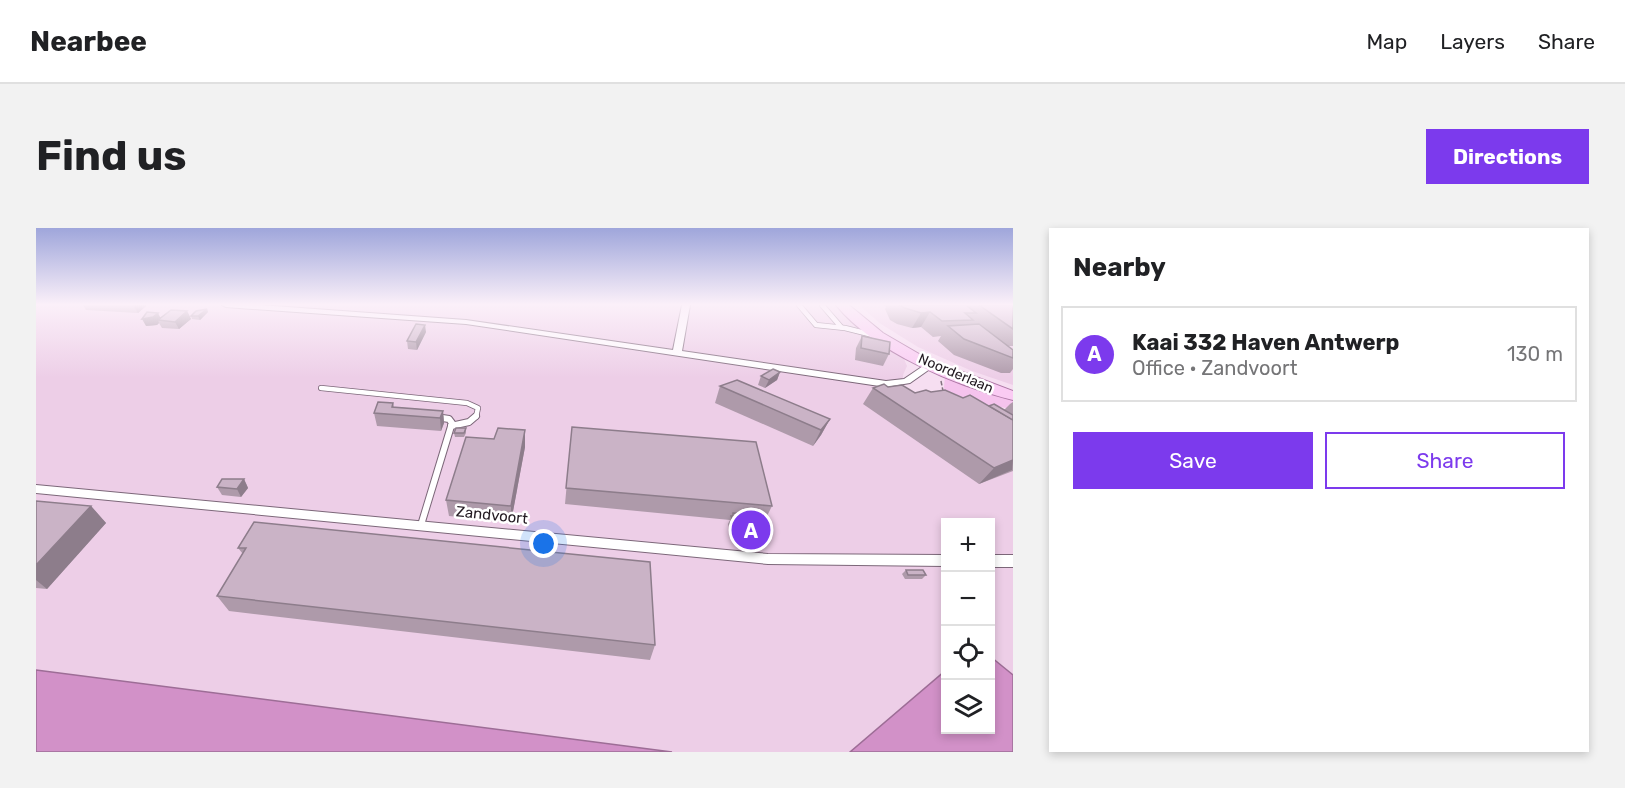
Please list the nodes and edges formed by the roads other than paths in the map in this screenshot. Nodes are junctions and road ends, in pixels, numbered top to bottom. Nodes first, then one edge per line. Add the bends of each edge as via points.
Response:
1 (522, 329) edge
2 (681, 329) edge
3 (851, 329) edge
4 (871, 329) edge
5 (881, 337) junction
6 (677, 353) junction
7 (932, 364) junction
8 (321, 388) dead end
9 (1013, 396) edge
10 (424, 416) edge
11 (451, 426) junction
12 (36, 489) edge
13 (421, 525) junction
14 (941, 561) edge
15 (995, 561) edge
16 (1013, 561) edge

1 - 6 street
2 - 6 street
3 - 5 lane
4 - 5 main road, Noorderlaan
5 - 7 main road, Noorderlaan
6 - 7 street via 897,384
7 - 9 main road, Noorderlaan
8 - 11 lane via 467,403 478,408 470,423
10 - 11 lane via 448,419
11 - 13 lane
12 - 13 street, Zandvoort
13 - 14 street, Zandvoort via 768,559
15 - 16 street

